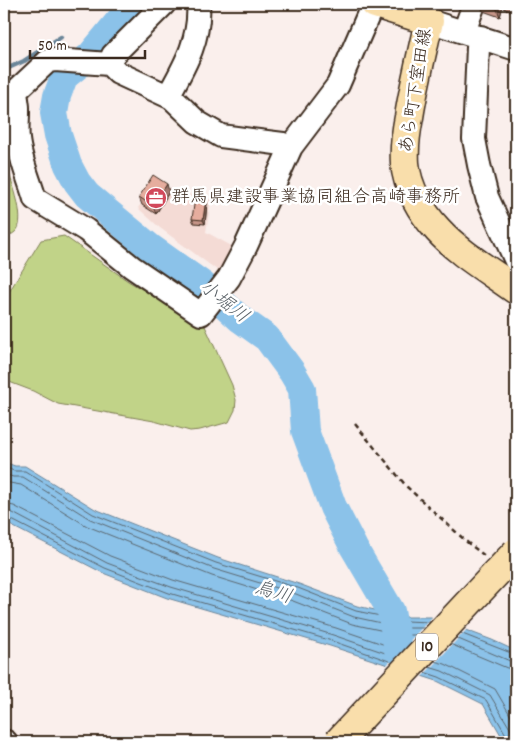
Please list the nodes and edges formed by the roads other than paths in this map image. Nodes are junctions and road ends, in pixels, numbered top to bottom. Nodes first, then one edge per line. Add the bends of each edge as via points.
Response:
1 (164, 4) edge
2 (198, 4) edge
3 (374, 4) edge
4 (474, 4) edge
5 (428, 21) junction
6 (473, 34) junction
7 (516, 49) edge
8 (106, 64) junction
9 (10, 96) edge
10 (168, 96) junction
11 (291, 146) junction
12 (516, 261) edge
13 (516, 290) edge
14 (516, 552) edge
15 (338, 742) edge

1 - 8 street
2 - 10 street via 196,37 188,61
3 - 5 main road, あら町下室田線
3 - 11 street via 338,85
4 - 6 street
5 - 6 street
5 - 13 main road, あら町下室田線 via 406,134 405,162 410,186 421,208 438,230
6 - 7 street
6 - 12 street via 478,47 474,139 487,197
8 - 9 street via 48,61
8 - 10 street
9 - 11 street via 18,100 19,149 35,199 86,230 132,267 201,314 229,278
10 - 11 street via 197,122 221,136
14 - 15 main road, 10, bridge

